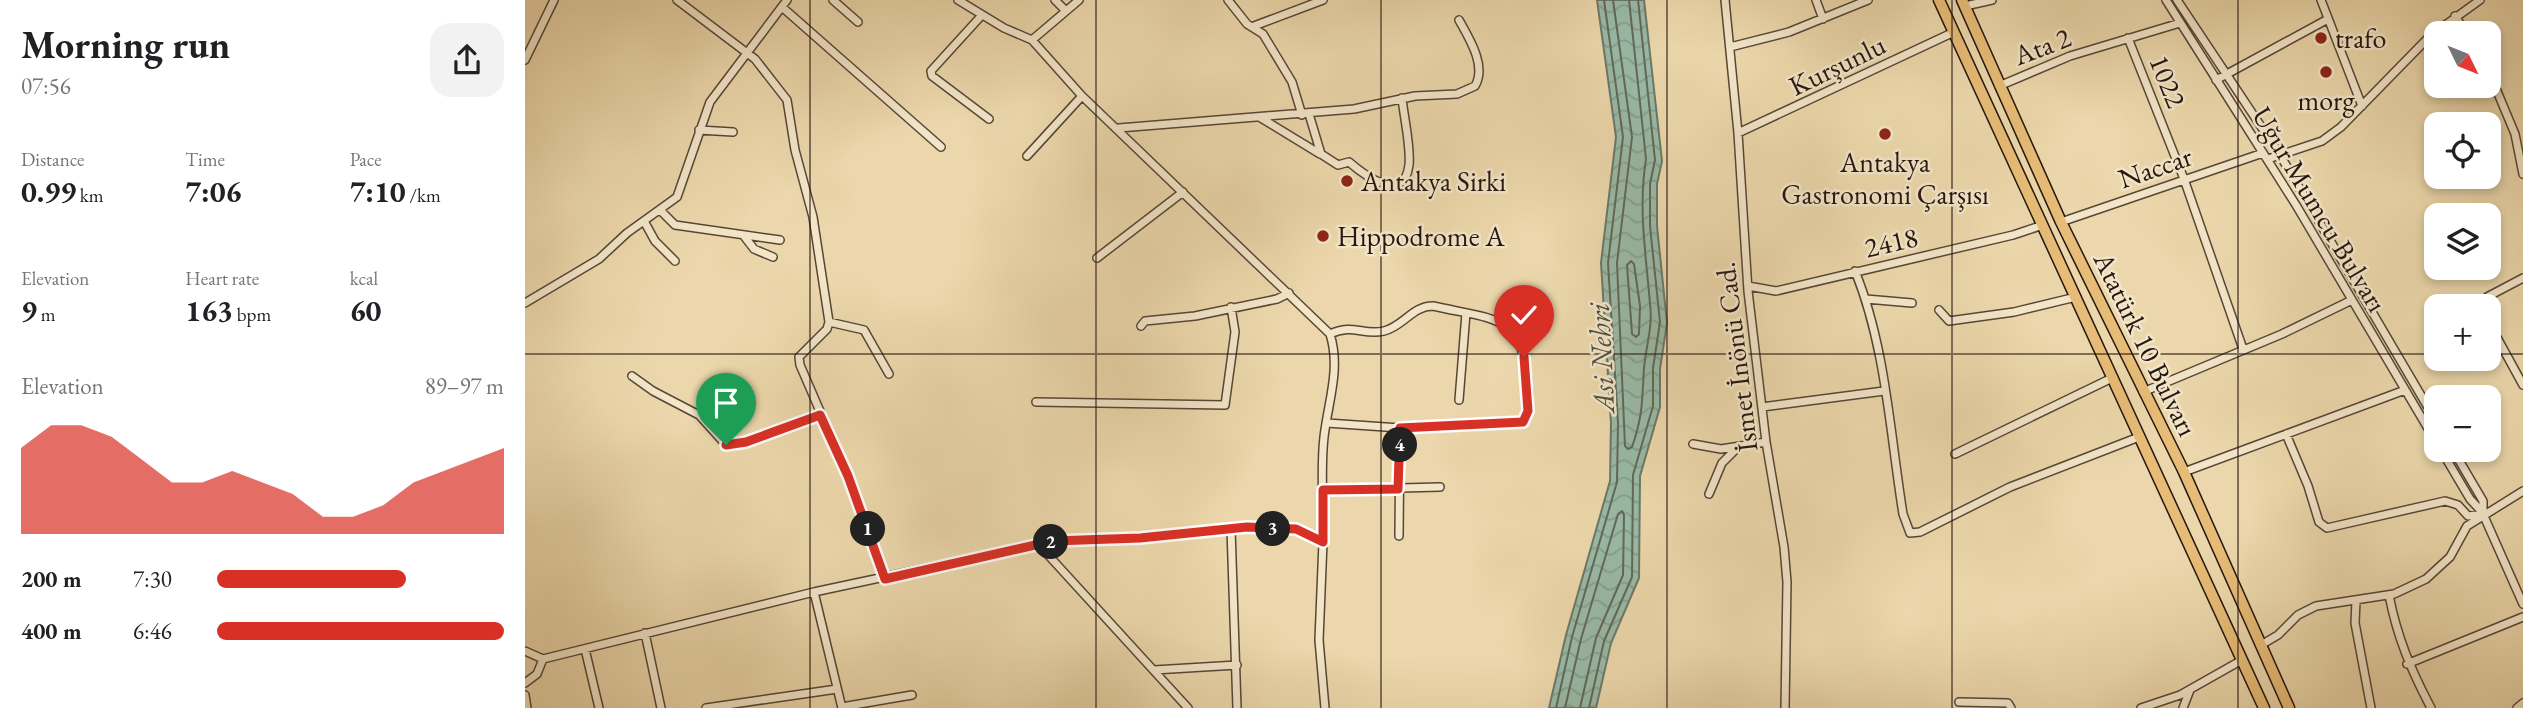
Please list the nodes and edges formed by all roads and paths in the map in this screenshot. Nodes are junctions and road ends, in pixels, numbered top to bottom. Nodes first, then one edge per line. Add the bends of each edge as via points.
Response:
1 (554, 0) edge
2 (677, 0) edge
3 (833, 0) edge
4 (958, 0) edge
5 (1055, 0) edge
6 (1079, 0) edge
7 (1228, 0) edge
8 (1323, 0) edge
9 (1725, 0) edge
10 (1816, 0) edge
11 (1868, 0) edge
12 (1939, 0) edge
13 (1992, 0) edge
14 (2166, 0) edge
15 (2177, 0) edge
16 (2321, 0) edge
17 (2480, 0) edge
18 (1963, 3) edge
19 (784, 4) edge
20 (1066, 10) junction
21 (982, 15) junction
22 (2455, 16) junction
23 (1823, 19) junction
24 (2328, 19) junction
25 (1459, 20) dead end
26 (2458, 21) edge
27 (858, 22) dead end
28 (2181, 23) junction
29 (1254, 26) junction
30 (1954, 32) junction
31 (2128, 38) junction
32 (1032, 40) junction
33 (1730, 47) junction
34 (527, 49) edge
35 (746, 54) junction
36 (525, 60) edge
37 (2226, 75) junction
38 (2216, 80) junction
39 (1999, 86) junction
40 (1082, 96) junction
41 (2501, 96) edge
42 (1402, 98) junction
43 (2362, 106) junction
44 (1305, 114) junction
45 (1261, 117) junction
46 (989, 119) dead end
47 (1119, 128) junction
48 (699, 130) junction
49 (733, 132) dead end
50 (2519, 133) edge
51 (1738, 134) junction
52 (941, 147) dead end
53 (1321, 154) junction
54 (2280, 155) junction
55 (1027, 156) dead end
56 (2265, 156) junction
57 (2523, 174) edge
58 (2184, 179) junction
59 (1183, 192) junction
60 (660, 210) junction
61 (644, 221) junction
62 (2061, 222) junction
63 (2043, 225) junction
64 (744, 236) junction
65 (780, 240) dead end
66 (773, 257) dead end
67 (1097, 258) dead end
68 (675, 261) dead end
69 (1855, 271) junction
70 (2523, 278) edge
71 (1748, 286) junction
72 (1289, 293) junction
73 (2493, 294) edge
74 (2076, 297) junction
75 (1866, 299) junction
76 (2352, 300) junction
77 (525, 303) edge
78 (1912, 303) dead end
79 (1231, 307) junction
80 (1939, 310) dead end
81 (1466, 313) junction
82 (829, 322) junction
83 (1141, 326) dead end
84 (1329, 334) junction
85 (2501, 345) edge
86 (2243, 349) junction
87 (889, 374) dead end
88 (632, 376) dead end
89 (2112, 378) junction
90 (2523, 384) edge
91 (2405, 390) junction
92 (1884, 391) junction
93 (2143, 392) junction
94 (1459, 400) dead end
95 (2424, 401) edge
96 (1036, 402) dead end
97 (1762, 407) junction
98 (820, 415) junction
99 (2424, 422) edge
100 (1327, 423) junction
101 (1400, 428) junction
102 (2286, 434) junction
103 (2139, 437) junction
104 (1766, 442) junction
105 (1693, 444) dead end
106 (1738, 446) junction
107 (1955, 454) dead end
108 (2448, 462) edge
109 (2460, 462) edge
110 (2184, 472) junction
111 (1440, 487) dead end
112 (1398, 489) junction
113 (1323, 490) junction
114 (2523, 491) edge
115 (1709, 494) dead end
116 (2483, 514) junction
117 (1231, 529) junction
118 (1399, 536) dead end
119 (1323, 542) junction
120 (1039, 545) junction
121 (885, 579) junction
122 (814, 592) junction
123 (2389, 595) junction
124 (2356, 601) junction
125 (2523, 604) edge
126 (2523, 617) edge
127 (645, 633) junction
128 (2261, 645) junction
129 (585, 649) junction
130 (525, 651) edge
131 (543, 659) junction
132 (2242, 660) junction
133 (2407, 664) junction
134 (1237, 666) junction
135 (1154, 670) junction
136 (525, 683) edge
137 (837, 689) junction
138 (2190, 689) junction
139 (525, 695) edge
140 (912, 695) dead end
141 (1959, 702) dead end
142 (2523, 703) edge
143 (527, 708) edge
144 (599, 708) edge
145 (660, 708) edge
146 (706, 708) edge
147 (842, 708) edge
148 (1188, 708) edge
149 (1237, 708) edge
150 (1325, 708) edge
151 (1785, 708) edge
152 (2011, 708) edge
153 (2141, 708) edge
154 (2183, 708) edge
155 (2264, 708) edge
156 (2289, 708) edge
157 (2371, 708) edge
158 (2431, 708) edge
159 (2517, 708) edge

1 - 34 street
2 - 35 street
3 - 27 street
4 - 21 street
5 - 20 street
6 - 20 street
7 - 29 street via 1247,24
8 - 29 street
9 - 33 street, İsmet İnönü Cad.
10 - 23 street
11 - 23 street
12 - 30 highway, Atatürk 10 Bulvarı
13 - 18 street
14 - 28 street, Uğur Mumcu Bulvarı
15 - 37 street, Uğur Mumcu Bulvarı
16 - 24 street
17 - 22 street, Naccar
18 - 39 highway, Atatürk 10 Bulvarı
19 - 35 street
19 - 52 street
20 - 32 street
21 - 32 street
21 - 46 street via 931,71
22 - 26 street
22 - 43 street, Naccar
23 - 33 street
24 - 37 street
24 - 43 street
25 - 42 street via 1475,53 1477,83 1462,93
28 - 31 street, Ata 2
28 - 38 street, Uğur Mumcu Bulvarı
29 - 44 street via 1292,82
30 - 51 street, Kurşunlu
30 - 63 highway, Atatürk 10 Bulvarı
31 - 39 street, Ata 2
31 - 58 street, 1022
32 - 40 street
33 - 51 street, İsmet İnönü Cad.
34 - 36 street
35 - 48 street via 710,102
35 - 82 street via 762,66 787,100 813,217
37 - 38 street
37 - 54 street, Uğur Mumcu Bulvarı
38 - 56 street, Uğur Mumcu Bulvarı
39 - 62 highway, Atatürk 10 Bulvarı
40 - 47 street
40 - 55 street
41 - 50 street
42 - 44 street
42 - 53 street via 1409,167 1401,181 1388,186 1370,180 1349,162 1338,165
43 - 54 street, Naccar via 2322,141
44 - 45 street
44 - 53 street
45 - 47 street
45 - 53 street
47 - 59 street
48 - 49 street
48 - 60 street via 677,197
50 - 57 street
51 - 71 street, İsmet İnönü Cad.
54 - 56 street, Naccar
54 - 95 street, Uğur Mumcu Bulvarı
56 - 58 street, Naccar
56 - 76 street, Uğur Mumcu Bulvarı
58 - 62 street, Naccar
58 - 86 street, 1022
59 - 67 street
59 - 72 street
60 - 61 street
60 - 64 street via 675,225
61 - 68 street via 655,241
61 - 77 street via 599,259
62 - 93 highway, Atatürk 10 Bulvarı
63 - 69 street, 2418
63 - 74 highway, Atatürk 10 Bulvarı
64 - 65 street
64 - 66 street via 754,249
69 - 71 street, 2418 via 1776,291
69 - 75 street
70 - 73 street
71 - 97 street, İsmet İnönü Cad.
72 - 79 street
72 - 84 street
74 - 80 street via 1949,321
74 - 89 highway, Atatürk 10 Bulvarı
75 - 78 street
75 - 92 street via 1881,357
76 - 86 street
76 - 91 street, Uğur Mumcu Bulvarı
79 - 83 street via 1146,321
79 - 96 street via 1235,332 1225,405
81 - 84 street via 1421,306 1383,332 1350,327
81 - 94 street
81 - 101 street via 1504,323 1519,340 1528,387 1525,419 1521,424
82 - 87 street via 864,330
82 - 98 street via 799,357
84 - 100 street via 1335,375
85 - 90 street
86 - 93 street
88 - 98 street via 699,415 726,445
89 - 103 highway, Atatürk 10 Bulvarı
89 - 107 street
91 - 99 street, Uğur Mumcu Bulvarı
91 - 102 street
92 - 97 street
92 - 103 street via 1910,533 2055,467
93 - 110 highway, Atatürk 10 Bulvarı
97 - 104 street, İsmet İnönü Cad.
98 - 121 street via 848,476
100 - 101 street
100 - 113 street
101 - 112 street
102 - 110 street
102 - 116 street via 2319,522 2327,528 2445,501 2458,505 2468,516
103 - 132 highway, Atatürk 10 Bulvarı
104 - 106 street
104 - 151 street, İsmet İnönü Cad. via 1787,582
105 - 106 street via 1721,449
106 - 115 street via 1722,464
108 - 116 street
109 - 116 street via 2483,501
110 - 128 highway, Atatürk 10 Bulvarı
111 - 112 street
112 - 113 street
112 - 118 street
113 - 119 street
114 - 116 street
116 - 123 street via 2467,526 2459,545 2439,569
116 - 125 street
117 - 119 street via 1296,529
117 - 120 street
117 - 134 street
119 - 150 street via 1319,640
120 - 121 street
120 - 135 street
121 - 122 street
122 - 127 street
122 - 137 street
123 - 124 street
123 - 133 street
124 - 128 street via 2316,606
124 - 157 street via 2355,624
126 - 133 street
127 - 129 street
127 - 145 street
128 - 156 highway, Atatürk 10 Bulvarı
129 - 131 street
129 - 144 street
130 - 131 street
131 - 136 street via 537,674
132 - 138 street
132 - 155 highway, Atatürk 10 Bulvarı
133 - 158 street
134 - 135 street
134 - 149 street
135 - 148 street
137 - 146 street
137 - 147 street
138 - 153 street
138 - 154 street
139 - 143 street
140 - 147 street
141 - 152 street via 1998,701
142 - 159 street

